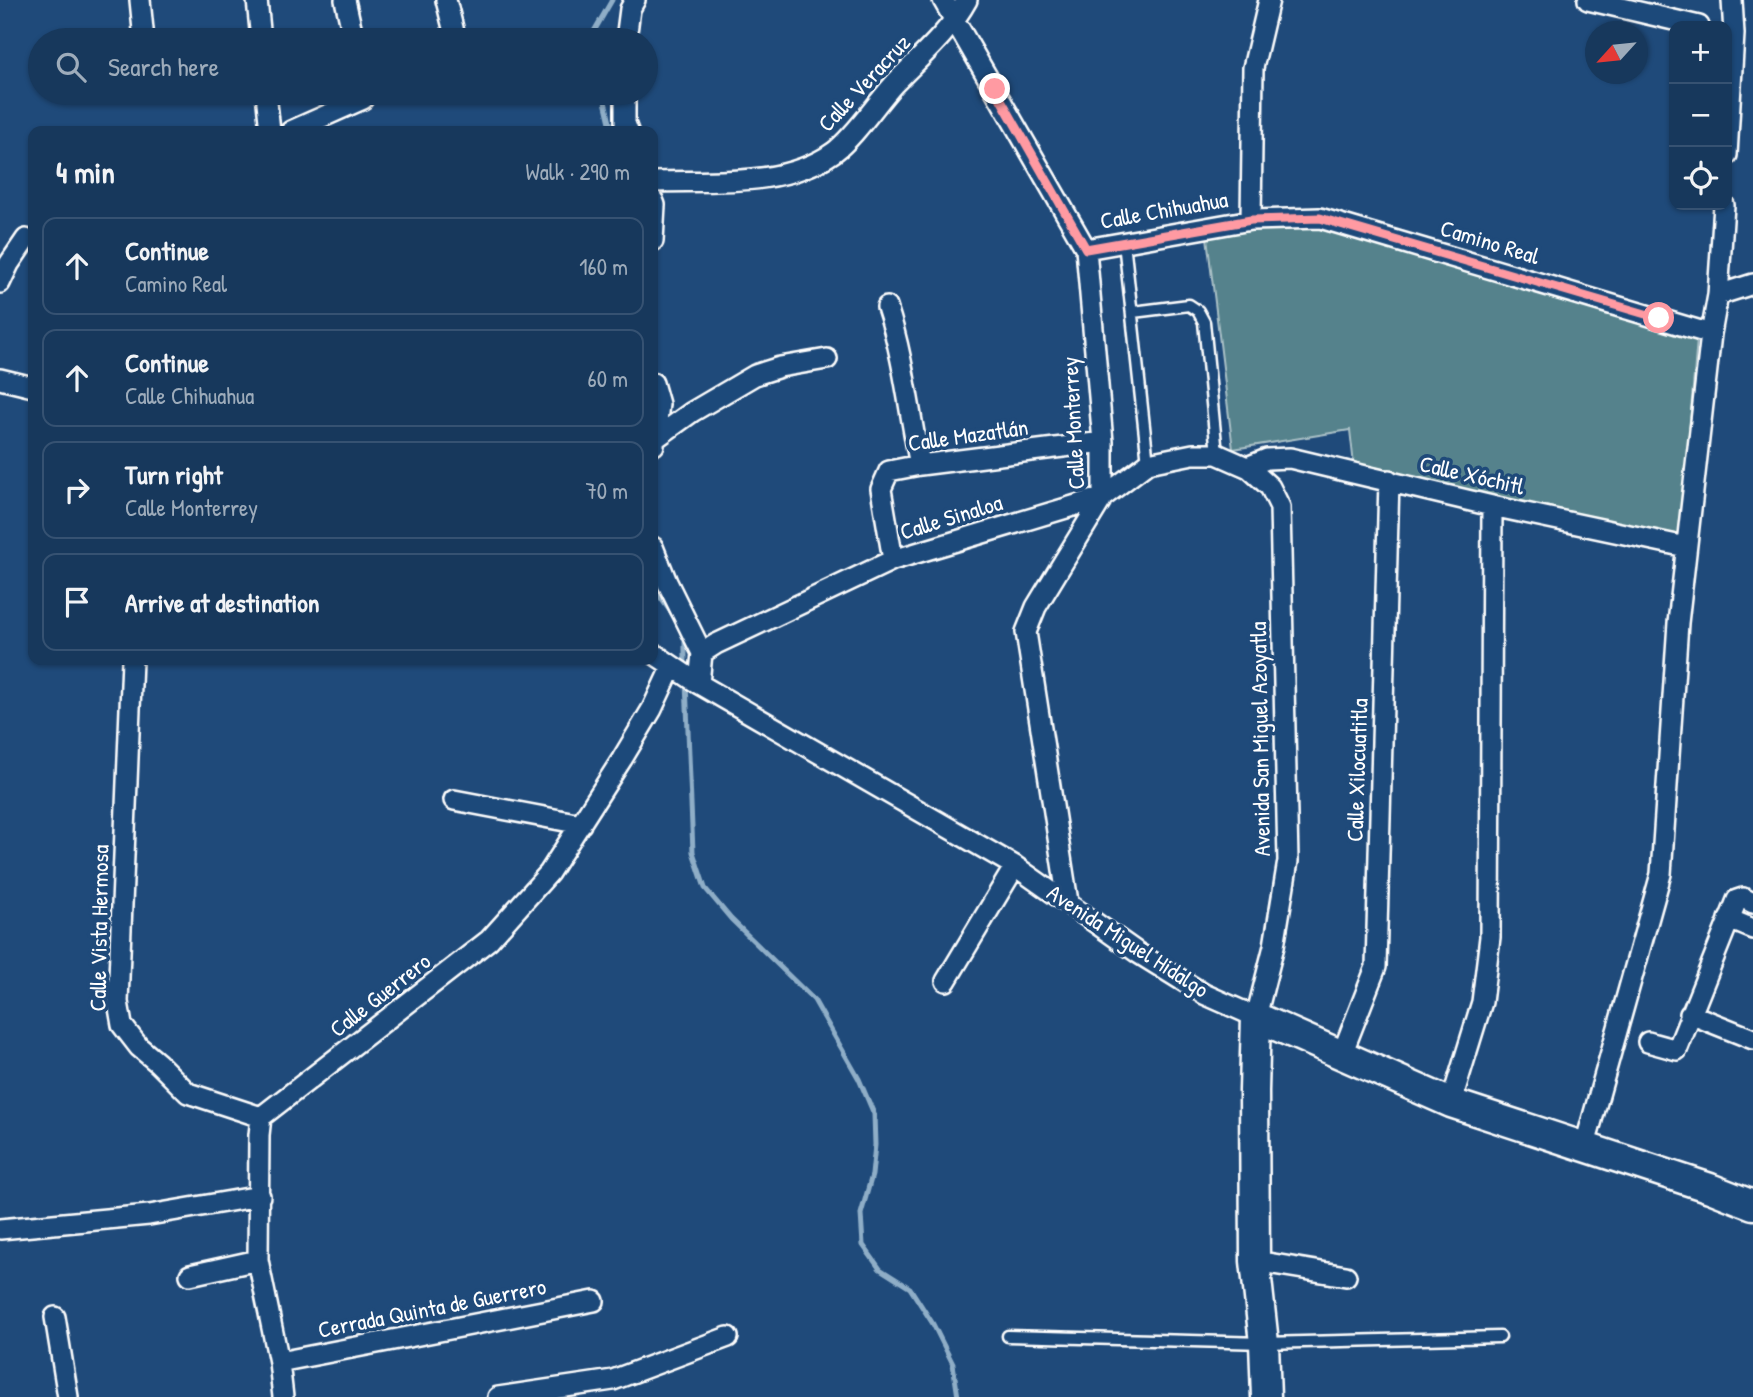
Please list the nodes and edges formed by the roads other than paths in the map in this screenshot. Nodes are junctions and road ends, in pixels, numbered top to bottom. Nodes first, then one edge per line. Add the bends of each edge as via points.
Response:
1 (140, 0) edge
2 (257, 0) edge
3 (345, 0) edge
4 (446, 0) edge
5 (635, 0) edge
6 (943, 0) edge
7 (967, 0) edge
8 (1269, 0) edge
9 (1588, 0) edge
10 (1732, 0) edge
11 (956, 20) junction
12 (1678, 21) edge
13 (1731, 21) edge
14 (143, 28) edge
15 (260, 28) edge
16 (351, 28) edge
17 (453, 28) edge
18 (628, 28) edge
19 (1729, 84) edge
20 (267, 105) edge
21 (350, 105) edge
22 (625, 105) edge
23 (269, 126) edge
24 (302, 126) edge
25 (626, 126) edge
26 (1727, 147) edge
27 (658, 182) edge
28 (1724, 210) edge
29 (1251, 220) junction
30 (26, 239) dead end
31 (1125, 242) junction
32 (1086, 249) junction
33 (0, 283) edge
34 (1753, 284) edge
35 (1718, 295) junction
36 (887, 307) dead end
37 (1133, 312) junction
38 (1711, 334) junction
39 (827, 359) dead end
40 (0, 379) edge
41 (28, 386) edge
42 (658, 441) edge
43 (1103, 442) junction
44 (1217, 454) junction
45 (1148, 463) junction
46 (920, 465) junction
47 (1248, 468) junction
48 (1389, 480) junction
49 (1103, 497) junction
50 (1492, 506) junction
51 (1686, 547) junction
52 (658, 560) edge
53 (893, 560) junction
54 (702, 653) junction
55 (658, 656) edge
56 (132, 665) edge
57 (672, 666) junction
58 (699, 684) junction
59 (454, 800) dead end
60 (581, 824) junction
61 (1015, 866) junction
62 (1068, 902) junction
63 (1753, 903) edge
64 (1729, 919) junction
65 (1753, 929) edge
66 (946, 981) dead end
67 (1690, 1014) junction
68 (1256, 1017) junction
69 (1753, 1039) edge
70 (1648, 1042) dead end
71 (1342, 1054) junction
72 (1451, 1102) junction
73 (261, 1117) junction
74 (1585, 1145) junction
75 (260, 1196) junction
76 (1753, 1205) edge
77 (0, 1229) edge
78 (258, 1260) junction
79 (1255, 1261) junction
80 (190, 1275) dead end
81 (1346, 1276) dead end
82 (594, 1301) dead end
83 (55, 1317) dead end
84 (1008, 1336) dead end
85 (728, 1337) dead end
86 (1500, 1337) dead end
87 (1264, 1343) junction
88 (279, 1362) junction
89 (68, 1397) edge
90 (283, 1397) edge
91 (498, 1397) edge
92 (1266, 1397) edge

1 - 14 street
2 - 15 street
3 - 16 street
4 - 17 street
5 - 18 street
6 - 11 street, Calle Monterrey
7 - 11 street, Calle Veracruz
8 - 29 street via 1253,68
9 - 12 street
10 - 13 street
11 - 27 street, Calle Veracruz via 835,151 806,169 767,178
11 - 32 street, Calle Monterrey
19 - 26 street
20 - 23 street
21 - 24 street
22 - 25 street
28 - 35 street
29 - 31 street, Calle Chihuahua
29 - 38 street, Camino Real via 1320,218
30 - 33 street
31 - 32 street, Calle Chihuahua
31 - 37 lane
32 - 43 street, Calle Monterrey
34 - 35 street
35 - 38 street
36 - 46 street via 898,341
37 - 44 lane via 1189,304 1198,311 1204,322
37 - 45 lane
38 - 51 street
39 - 42 street via 755,375 692,412
40 - 41 street
43 - 46 street, Calle Mazatlán
43 - 49 street, Calle Monterrey
44 - 45 street, Calle Sinaloa
44 - 47 street, Calle Sinaloa
45 - 49 street, Calle Sinaloa
46 - 53 street, Calle Mazatlán via 889,471 881,489
47 - 48 street, Calle Xóchitl via 1267,459 1290,458
47 - 68 street, Avenida San Miguel Azoyatla via 1270,487 1280,507 1288,860
48 - 50 street, Calle Xóchitl
48 - 71 street, Calle Xilocuatitla via 1376,967
49 - 53 street, Calle Sinaloa
49 - 62 street, Calle Monterrey via 1036,607 1026,632
50 - 51 street, Calle Xóchitl
50 - 72 street via 1490,937 1482,1002
51 - 74 street via 1661,874
52 - 54 street
53 - 54 street, Calle Sinaloa
54 - 58 street
55 - 57 street, Avenida Miguel Hidalgo
56 - 73 street, Calle Vista Hermosa via 118,1002 122,1025 188,1093
57 - 58 street, Avenida Miguel Hidalgo
57 - 60 street, Calle Guerrero via 652,709
58 - 61 street, Avenida Miguel Hidalgo
59 - 60 street
60 - 73 street, Calle Guerrero via 549,873 489,940
61 - 62 street, Avenida Miguel Hidalgo
61 - 66 street
62 - 68 street, Avenida Miguel Hidalgo via 1193,987
63 - 64 street via 1740,899
64 - 65 street
64 - 67 street
67 - 69 street
67 - 70 street via 1677,1050
68 - 71 street, Avenida Miguel Hidalgo
68 - 79 street
71 - 72 street, Avenida Miguel Hidalgo
72 - 74 street, Avenida Miguel Hidalgo
73 - 75 street
74 - 76 street, Avenida Miguel Hidalgo
75 - 77 street via 149,1215
75 - 78 street
78 - 80 street
78 - 88 street
79 - 81 street
79 - 87 street
82 - 88 street, Cerrada Quinta de Guerrero
83 - 89 street
84 - 87 lane
85 - 91 street via 613,1380
86 - 87 lane
87 - 92 street
88 - 90 street

